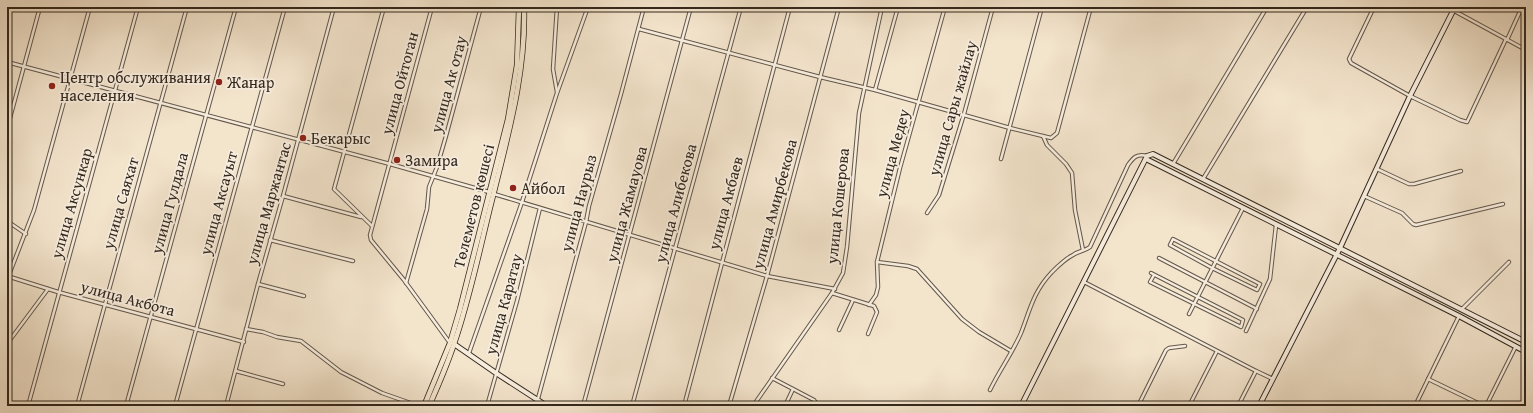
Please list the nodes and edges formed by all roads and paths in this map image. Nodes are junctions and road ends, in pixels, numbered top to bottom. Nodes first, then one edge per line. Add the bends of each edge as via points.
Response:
1 (40, 7) edge
2 (90, 7) edge
3 (138, 7) edge
4 (187, 7) edge
5 (236, 7) edge
6 (285, 7) edge
7 (334, 7) edge
8 (384, 7) edge
9 (432, 7) edge
10 (481, 7) edge
11 (519, 7) edge
12 (524, 7) edge
13 (557, 7) edge
14 (588, 7) edge
15 (644, 7) edge
16 (691, 7) edge
17 (741, 7) edge
18 (790, 7) edge
19 (839, 7) edge
20 (882, 7) edge
21 (898, 7) edge
22 (945, 7) edge
23 (993, 7) edge
24 (1042, 7) edge
25 (1091, 7) edge
26 (1267, 7) edge
27 (1308, 7) edge
28 (1374, 7) edge
29 (1447, 7) edge
30 (1522, 7) edge
31 (1454, 9) edge
32 (638, 29) junction
33 (682, 40) junction
34 (1507, 40) junction
35 (1526, 50) edge
36 (728, 53) junction
37 (7, 62) edge
38 (775, 65) junction
39 (24, 66) junction
40 (820, 77) junction
41 (70, 78) junction
42 (864, 87) junction
43 (115, 90) junction
44 (875, 90) junction
45 (557, 93) junction
46 (1410, 96) junction
47 (918, 102) junction
48 (161, 103) junction
49 (964, 114) junction
50 (206, 115) junction
51 (252, 127) junction
52 (1010, 128) junction
53 (7, 129) edge
54 (1043, 136) junction
55 (298, 139) junction
56 (345, 152) junction
57 (1147, 158) junction
58 (1001, 159) dead end
59 (390, 164) junction
60 (1173, 164) junction
61 (1377, 169) junction
62 (1461, 171) dead end
63 (434, 176) junction
64 (1203, 179) junction
65 (491, 193) junction
66 (283, 196) junction
67 (1364, 196) junction
68 (522, 202) junction
69 (1503, 204) dead end
70 (540, 208) junction
71 (1243, 208) junction
72 (927, 213) dead end
73 (361, 217) junction
74 (7, 221) edge
75 (586, 222) junction
76 (1276, 225) junction
77 (372, 226) junction
78 (26, 234) junction
79 (630, 235) junction
80 (270, 240) junction
81 (1343, 241) junction
82 (1333, 245) junction
83 (1340, 248) junction
84 (676, 249) junction
85 (1083, 250) junction
86 (1346, 251) junction
87 (1336, 255) junction
88 (1159, 258) dead end
89 (353, 261) dead end
90 (1215, 261) junction
91 (722, 262) junction
92 (877, 262) junction
93 (1509, 262) dead end
94 (1212, 268) junction
95 (8, 276) edge
96 (767, 276) junction
97 (7, 280) edge
98 (1084, 282) junction
99 (1205, 282) junction
100 (406, 283) junction
101 (258, 284) junction
102 (48, 289) junction
103 (835, 289) junction
104 (58, 292) junction
105 (832, 293) junction
106 (304, 296) dead end
107 (1197, 297) junction
108 (853, 300) junction
109 (105, 304) junction
110 (1194, 304) junction
111 (870, 305) junction
112 (1257, 309) junction
113 (1462, 309) junction
114 (1188, 314) dead end
115 (1459, 316) junction
116 (150, 317) junction
117 (196, 329) junction
118 (246, 329) junction
119 (839, 330) dead end
120 (1246, 331) dead end
121 (868, 334) dead end
122 (244, 342) junction
123 (1526, 342) edge
124 (452, 343) junction
125 (7, 344) edge
126 (1185, 346) dead end
127 (1516, 346) junction
128 (1011, 351) junction
129 (1217, 351) junction
130 (1526, 352) edge
131 (468, 353) junction
132 (236, 371) junction
133 (1256, 371) junction
134 (496, 373) junction
135 (772, 378) junction
136 (1273, 379) junction
137 (1428, 379) junction
138 (283, 384) dead end
139 (793, 389) junction
140 (990, 390) dead end
141 (538, 400) junction
142 (28, 406) edge
143 (77, 406) edge
144 (126, 406) edge
145 (175, 406) edge
146 (226, 406) edge
147 (419, 406) edge
148 (424, 406) edge
149 (429, 406) edge
150 (487, 406) edge
151 (536, 406) edge
152 (547, 406) edge
153 (583, 406) edge
154 (632, 406) edge
155 (684, 406) edge
156 (729, 406) edge
157 (753, 406) edge
158 (785, 406) edge
159 (816, 406) edge
160 (1020, 406) edge
161 (1138, 406) edge
162 (1189, 406) edge
163 (1238, 406) edge
164 (1259, 406) edge
165 (1415, 406) edge
166 (1485, 406) edge

1 - 39 street
2 - 41 street
3 - 43 street, улица Аксункар
4 - 48 street, улица Саяхат
5 - 50 street, улица Гулдала
6 - 51 street, улица Аксауыт
7 - 55 street, улица Маржантас
8 - 56 street
9 - 59 street, улица Ойтоган
10 - 63 street, улица Ак отау
11 - 65 main road, Төлеметов көшесі via 519,45 514,87
12 - 65 main road, Төлеметов көшесі via 524,45 518,89
13 - 45 street via 553,69
14 - 45 street
15 - 32 street, улица Наурыз
16 - 33 street, улица Жамауова
17 - 36 street, улица Алибекова
18 - 38 street, улица Акбаев
19 - 40 street, улица Амирбекова
20 - 42 street, улица Кошерова
21 - 44 street
22 - 47 street, улица Медеу
23 - 49 street, улица Сары жайлау
24 - 52 street
25 - 54 street via 1057,133 1051,138
26 - 60 street
27 - 64 street
28 - 46 street via 1349,59 1351,63
29 - 31 street
30 - 34 street
31 - 34 street
31 - 46 street
32 - 33 street
32 - 75 street, улица Наурыз
33 - 36 street
33 - 79 street, улица Жамауова
34 - 35 street
34 - 46 street via 1466,122
36 - 38 street
36 - 84 street, улица Алибекова
37 - 39 street
38 - 40 street
38 - 91 street, улица Акбаев
39 - 41 street
39 - 53 street
40 - 42 street
40 - 96 street, улица Амирбекова
41 - 43 street
41 - 78 street
42 - 44 street
42 - 103 street, улица Кошерова via 858,112 847,247 843,273
43 - 48 street
43 - 104 street, улица Аксункар
44 - 47 street
45 - 68 street
46 - 61 street
47 - 49 street
47 - 92 street, улица Медеу
48 - 50 street
48 - 109 street, улица Саяхат
49 - 52 street
49 - 72 street, улица Сары жайлау via 939,195
50 - 51 street
50 - 116 street, улица Гулдала
51 - 55 street
51 - 117 street, улица Аксауыт
52 - 54 street
52 - 58 street
54 - 85 street via 1047,145 1072,174 1075,210
55 - 56 street
55 - 66 street, улица Маржантас
56 - 59 street
56 - 73 street via 334,189
57 - 60 street via 1153,154
57 - 71 street
57 - 85 street via 1140,155 1131,161 1090,247
57 - 98 street
59 - 63 street
59 - 77 street, улица Ойтоган
60 - 64 street
61 - 62 street via 1409,184
61 - 67 street
63 - 65 street
63 - 100 street, улица Ак отау via 429,187 427,209
64 - 82 street
65 - 68 street
65 - 124 main road, Төлеметов көшесі
66 - 73 street
66 - 80 street, улица Маржантас
67 - 69 street via 1402,213 1416,225
67 - 81 street
68 - 70 street
68 - 131 street
70 - 75 street
70 - 134 street, улица Каратау
71 - 76 street
71 - 90 street
73 - 77 street
74 - 78 street
75 - 79 street
75 - 141 street, улица Наурыз
76 - 87 street
76 - 112 street via 1270,279
77 - 100 street, улица Ойтоган via 372,240
78 - 95 street
79 - 84 street
79 - 153 street, улица Жамауова
80 - 89 street
80 - 101 street, улица Маржантас
81 - 82 street
81 - 83 street
81 - 86 street
82 - 83 street
83 - 86 street
83 - 87 street
84 - 91 street
84 - 154 street, улица Алибекова
85 - 128 street via 1063,262 1042,285
86 - 113 street
87 - 115 street
87 - 136 street
88 - 99 street
90 - 94 street
90 - 94 street via 1173,239 1170,245
90 - 94 street via 1260,284 1256,290
91 - 96 street
91 - 155 street, улица Акбаев
92 - 111 street, улица Медеу via 878,287
92 - 128 street via 917,269 962,319
93 - 113 street
94 - 99 street
95 - 97 street
95 - 102 street, улица Акбота
96 - 103 street
96 - 156 street, улица Амирбекова
98 - 129 street
98 - 160 street
99 - 107 street
99 - 112 street
100 - 124 street
101 - 106 street
101 - 118 street, улица Маржантас
102 - 104 street, улица Акбота
102 - 125 street
103 - 105 street, улица Кошерова
104 - 109 street, улица Акбота
104 - 142 street, улица Аксункар
105 - 108 street
105 - 135 street, улица Кошерова
107 - 110 street
107 - 110 street via 1153,274 1150,282
107 - 110 street via 1243,320 1240,327
108 - 111 street
108 - 119 street
109 - 116 street, улица Акбота
109 - 143 street, улица Саяхат
110 - 114 street
111 - 121 street via 874,306 876,312
112 - 120 street
113 - 123 street
115 - 127 street
115 - 137 street
116 - 117 street, улица Акбота
116 - 144 street, улица Гулдала
117 - 122 street, улица Акбота
117 - 145 street, улица Аксауыт
118 - 122 street, улица Маржантас
118 - 147 street via 301,341 340,372 382,393
122 - 132 street, улица Маржантас
124 - 131 street
124 - 148 main road, Төлеметов көшесі
124 - 149 main road, Төлеметов көшесі
126 - 161 street via 1166,350
127 - 130 street
127 - 166 street
128 - 140 street
129 - 133 street
129 - 162 street
131 - 134 street
132 - 138 street
132 - 146 street, улица Маржантас
133 - 136 street
133 - 163 street
134 - 141 street
134 - 150 street, улица Каратау
135 - 139 street
135 - 157 street, улица Кошерова
136 - 164 street
137 - 165 street
137 - 166 street
139 - 158 street
139 - 159 street via 814,400
141 - 151 street, улица Наурыз
141 - 152 street

